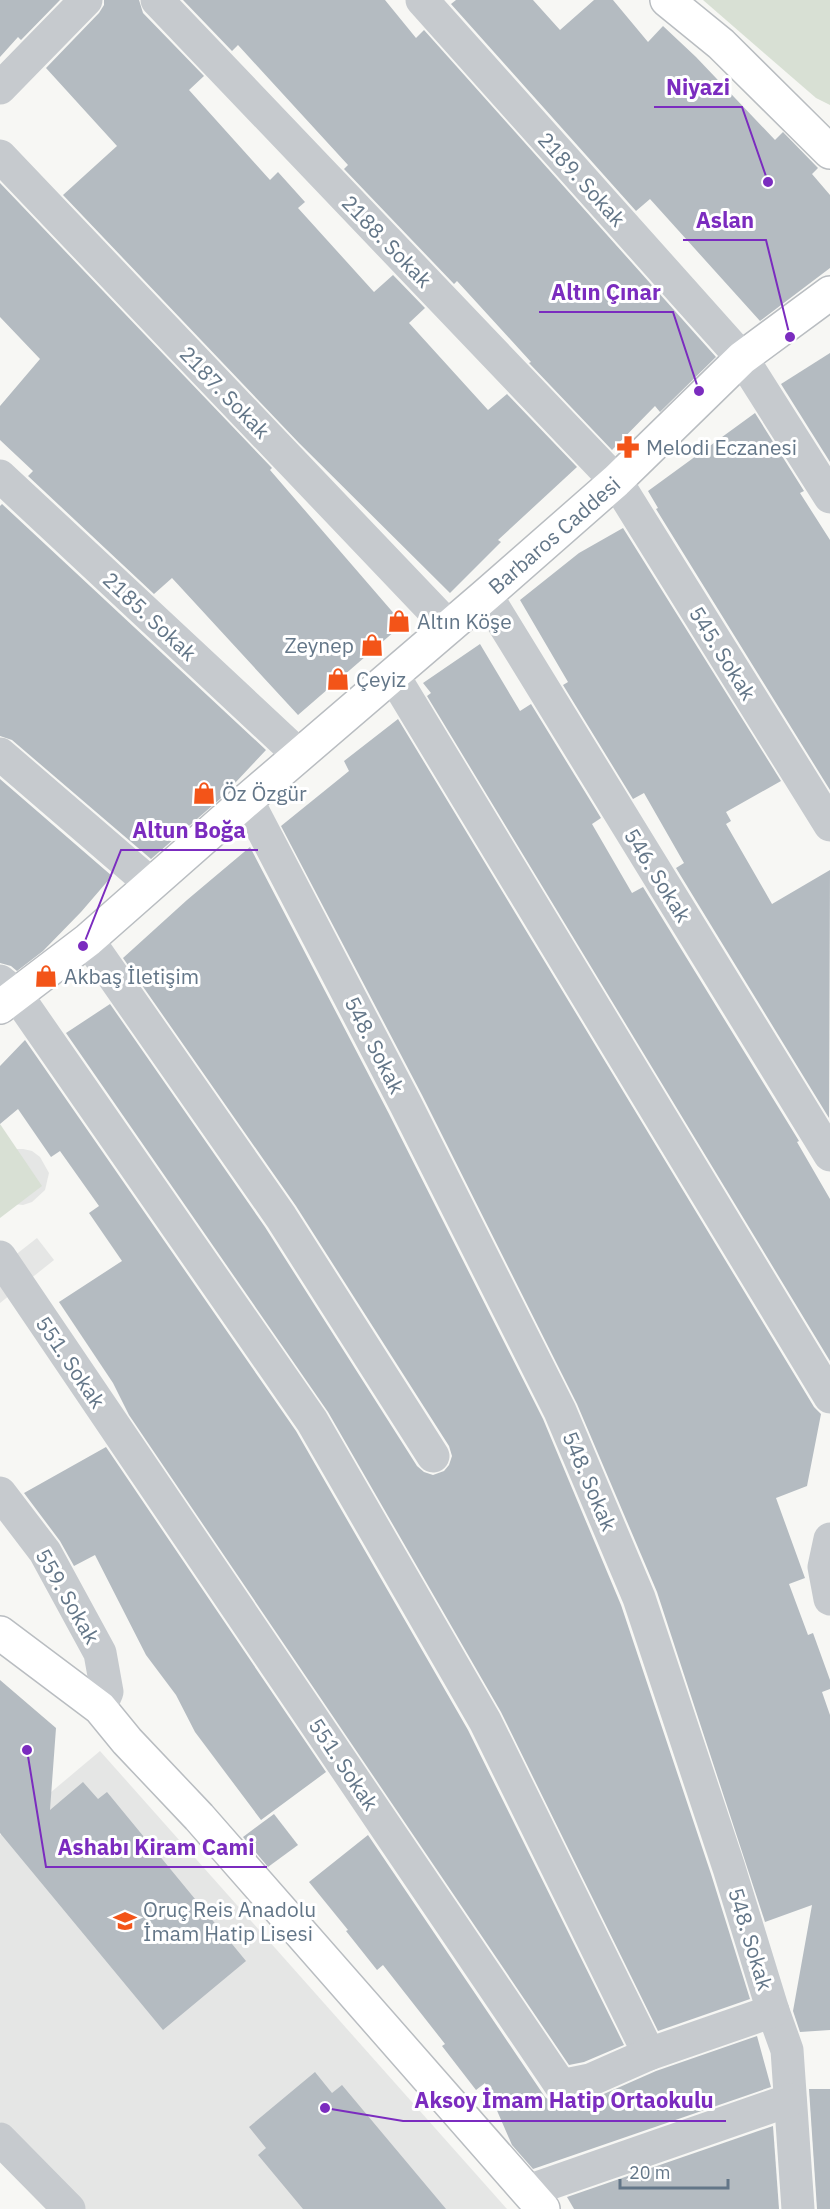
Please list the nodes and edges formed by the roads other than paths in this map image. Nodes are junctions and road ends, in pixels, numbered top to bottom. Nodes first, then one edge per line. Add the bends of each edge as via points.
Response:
1 (86, 0) edge
2 (157, 0) edge
3 (422, 0) edge
4 (667, 0) edge
5 (0, 88) edge
6 (830, 152) edge
7 (0, 156) edge
8 (830, 292) edge
9 (742, 358) junction
10 (0, 476) edge
11 (616, 481) junction
12 (830, 497) edge
13 (486, 596) junction
14 (449, 627) junction
15 (393, 675) junction
16 (0, 754) edge
17 (299, 755) junction
18 (247, 800) junction
19 (830, 825) edge
20 (151, 884) junction
21 (88, 940) junction
22 (6, 994) edge
23 (830, 1155) edge
24 (0, 1257) edge
25 (830, 1396) edge
26 (433, 1456) dead end
27 (0, 1493) edge
28 (830, 1539) edge
29 (830, 1599) edge
30 (0, 1633) edge
31 (99, 1708) junction
32 (773, 2011) junction
33 (649, 2054) junction
34 (790, 2100) junction
35 (0, 2139) edge
36 (535, 2200) edge
37 (69, 2209) edge
38 (798, 2209) edge

1 - 5 street
2 - 11 street, 2188. Sokak
3 - 9 street, 2189. Sokak
4 - 6 main road via 721,44
7 - 14 street, 2187. Sokak
8 - 9 main road, Barbaros Caddesi
9 - 11 main road, Barbaros Caddesi
9 - 12 street, 2189. Sokak
10 - 17 street, 2185. Sokak
11 - 13 main road, Barbaros Caddesi
11 - 19 street, 545. Sokak
13 - 14 main road, Barbaros Caddesi
13 - 23 street, 546. Sokak
14 - 15 main road, Barbaros Caddesi
15 - 17 main road, Barbaros Caddesi
15 - 25 street
16 - 20 street
17 - 18 main road, Barbaros Caddesi
18 - 20 main road, Barbaros Caddesi
18 - 32 street, 548. Sokak via 560,1411 639,1598
20 - 21 main road, Barbaros Caddesi
21 - 22 main road, Barbaros Caddesi
21 - 26 street via 281,1217
22 - 33 street via 312,1421 485,1721
24 - 33 street, 551. Sokak via 561,2086 590,2080
27 - 31 street, 559. Sokak via 45,1552 100,1653 107,1692
28 - 29 street via 824,1568
30 - 31 main road
31 - 36 main road
32 - 33 street, 551. Sokak
32 - 34 street, 548. Sokak via 787,2050
34 - 36 street
34 - 38 street, 548. Sokak
35 - 37 street

